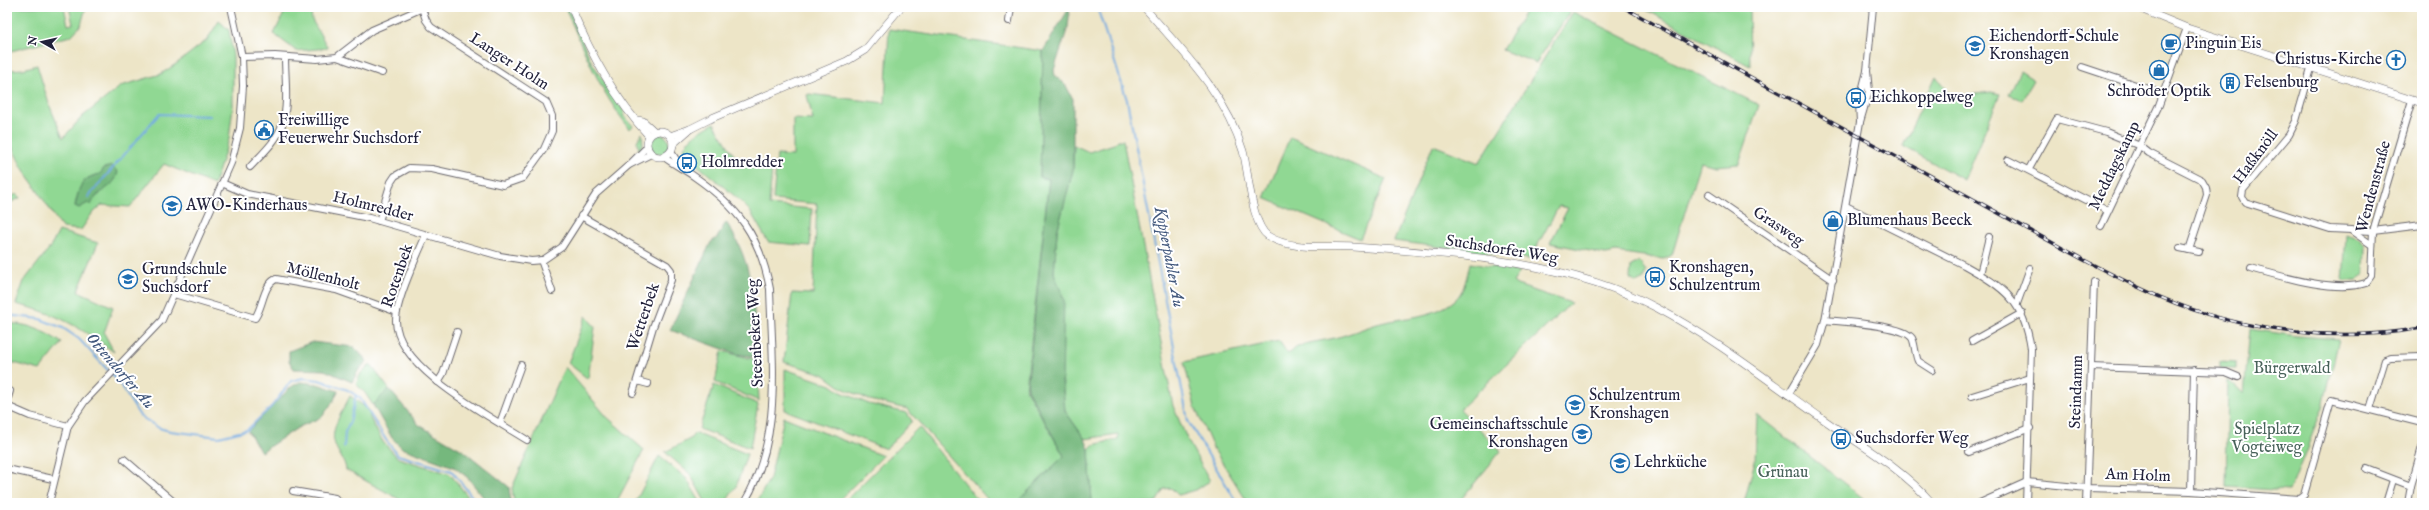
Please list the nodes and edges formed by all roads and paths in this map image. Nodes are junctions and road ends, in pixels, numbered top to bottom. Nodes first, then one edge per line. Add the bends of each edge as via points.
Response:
1 (231, 7) edge
2 (423, 7) edge
3 (571, 7) edge
4 (901, 7) edge
5 (1011, 7) edge
6 (1144, 7) edge
7 (1873, 7) edge
8 (2136, 7) edge
9 (1009, 21) dead end
10 (2187, 28) junction
11 (242, 57) junction
12 (285, 57) junction
13 (337, 57) junction
14 (2082, 68) dead end
15 (2311, 69) junction
16 (382, 73) dead end
17 (2163, 94) junction
18 (2412, 100) junction
19 (2422, 103) edge
20 (690, 129) junction
21 (652, 134) junction
22 (670, 136) junction
23 (673, 144) junction
24 (2140, 146) junction
25 (647, 147) junction
26 (671, 152) junction
27 (651, 154) junction
28 (664, 157) junction
29 (2008, 160) dead end
30 (629, 165) junction
31 (250, 167) dead end
32 (681, 167) junction
33 (2029, 169) junction
34 (222, 183) junction
35 (1709, 196) dead end
36 (1846, 206) junction
37 (2108, 211) junction
38 (581, 216) junction
39 (379, 221) junction
40 (2422, 225) edge
41 (2101, 226) dead end
42 (2351, 230) junction
43 (2373, 231) junction
44 (426, 235) junction
45 (1989, 237) dead end
46 (2372, 245) junction
47 (2180, 248) dead end
48 (2189, 250) junction
49 (2199, 252) dead end
50 (541, 260) junction
51 (2030, 268) dead end
52 (2251, 268) dead end
53 (1980, 274) junction
54 (1833, 280) junction
55 (2094, 282) dead end
56 (552, 291) dead end
57 (174, 294) junction
58 (2017, 304) junction
59 (397, 312) junction
60 (2022, 313) junction
61 (1825, 320) junction
62 (457, 332) dead end
63 (1972, 341) dead end
64 (2421, 357) dead end
65 (521, 365) dead end
66 (2091, 367) junction
67 (1932, 370) dead end
68 (2194, 370) junction
69 (2238, 377) dead end
70 (2030, 378) junction
71 (636, 381) junction
72 (438, 382) junction
73 (648, 384) dead end
74 (10, 391) dead end
75 (633, 393) dead end
76 (1788, 395) junction
77 (1972, 396) dead end
78 (7, 401) edge
79 (7, 406) edge
80 (2370, 409) junction
81 (500, 423) junction
82 (2422, 423) edge
83 (68, 426) junction
84 (2030, 428) junction
85 (527, 440) dead end
86 (2422, 448) edge
87 (1969, 452) dead end
88 (124, 459) dead end
89 (7, 468) edge
90 (2367, 469) dead end
91 (53, 479) junction
92 (2393, 480) junction
93 (2027, 482) junction
94 (2411, 486) junction
95 (2087, 488) junction
96 (294, 491) dead end
97 (2191, 491) junction
98 (326, 500) edge
99 (2299, 501) edge
100 (49, 503) edge
101 (175, 503) edge
102 (340, 503) edge
103 (744, 503) edge
104 (1932, 503) edge
105 (1980, 503) edge
106 (2026, 503) edge
107 (2086, 503) edge
108 (2386, 503) edge
109 (2408, 503) edge

1 - 11 street
2 - 13 street via 362,35
2 - 39 street, Langer Holm via 426,20 431,27 546,102 552,116 552,131 530,172 508,184 420,167 402,171 395,176 387,189
3 - 21 street via 603,75 622,104 637,120 643,121
4 - 20 street via 876,39 859,54
5 - 9 street
6 - 76 street, Suchsdorfer Weg via 1209,84 1230,119 1247,166 1257,222 1263,232 1270,237 1292,243 1464,256 1512,263 1607,287 1656,307
7 - 36 street via 1867,71 1860,97 1860,122
8 - 10 street
10 - 15 street
10 - 17 street, Meddagskamp
11 - 12 street
11 - 34 street via 240,128 231,163
12 - 13 street
12 - 31 street via 285,113 282,126
13 - 16 street
14 - 17 street
15 - 18 street
15 - 42 street, Haßknöll via 2296,121 2289,135 2243,190 2242,197 2246,202 2315,225
17 - 24 street, Meddagskamp
18 - 19 street
18 - 43 street, Wendenstraße
20 - 22 street
20 - 23 street
21 - 22 street via 663,131
21 - 25 street
22 - 23 street
23 - 26 street
24 - 33 street via 2106,132 2057,119
24 - 37 street, Meddagskamp
24 - 48 street via 2202,180 2206,187 2207,195
25 - 27 street
25 - 30 street
26 - 28 street
26 - 32 street, Steenbeker Weg
27 - 28 street, Steenbeker Weg
27 - 30 street
28 - 32 street, Steenbeker Weg via 676,167
29 - 33 street
30 - 38 street via 596,194
32 - 103 street, Steenbeker Weg via 722,198 741,217 761,251 767,270 770,289 772,426 761,468
33 - 37 street
34 - 39 street, Holmredder via 247,194
34 - 57 street
35 - 54 street, Grasweg
36 - 53 street
36 - 54 street
37 - 41 street, Meddagskamp
38 - 50 street via 562,247
38 - 71 street, Wetterbek via 667,265 671,270 671,280
39 - 44 street, Holmredder
40 - 43 street, Haßknöll
42 - 43 street, Haßknöll
42 - 46 street, Haßknöll
43 - 46 street, Wendenstraße
44 - 50 street, Holmredder via 517,260
44 - 59 street, Rotenbek
45 - 53 street
46 - 52 street, Wendenstraße via 2371,276 2366,283 2355,287 2297,281
47 - 48 street
48 - 49 street
50 - 56 street
51 - 58 street
53 - 58 street
54 - 61 street
55 - 66 street, Steindamm
57 - 59 street, Möllenholt via 255,318 267,288 276,279 336,290
57 - 83 street via 162,320 85,401
58 - 60 street
59 - 72 street, Rotenbek via 397,327 403,345
60 - 63 street
60 - 70 street via 2031,349
61 - 67 street via 1891,328 1907,333 1913,339 1918,361
61 - 76 street via 1818,345
62 - 72 street
64 - 80 street via 2385,360
65 - 81 street
66 - 68 street
66 - 95 street, Steindamm
68 - 69 street via 2226,372
68 - 97 street
70 - 77 street
70 - 84 street
71 - 73 street
71 - 75 street, Wetterbek
72 - 81 street, Rotenbek
74 - 78 street
76 - 104 street, Suchsdorfer Weg via 1903,475
79 - 83 street via 30,416
80 - 82 street
80 - 99 street via 2331,400 2304,495
81 - 85 street, Rotenbek
83 - 91 street
84 - 87 street
84 - 93 street
86 - 94 street
88 - 101 street
89 - 91 street
90 - 92 street
91 - 100 street
92 - 94 street
92 - 108 street
93 - 95 street, Am Holm
93 - 105 street, Am Holm
93 - 106 street
94 - 109 street
95 - 97 street, Am Holm
95 - 107 street, Steindamm
96 - 98 street
97 - 99 street, Am Holm
98 - 102 street via 335,498

